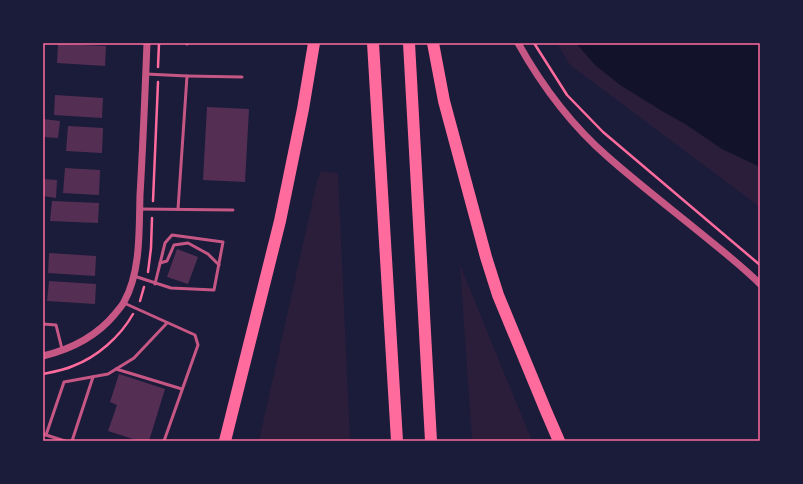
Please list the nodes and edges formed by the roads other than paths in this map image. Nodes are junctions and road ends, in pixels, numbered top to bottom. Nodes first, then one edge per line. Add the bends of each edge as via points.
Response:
1 (147, 43) edge
2 (314, 43) edge
3 (373, 43) edge
4 (409, 43) edge
5 (433, 43) edge
6 (518, 43) edge
7 (146, 74) junction
8 (187, 76) junction
9 (242, 77) dead end
10 (140, 209) junction
11 (178, 209) junction
12 (233, 210) dead end
13 (160, 263) junction
14 (219, 264) junction
15 (134, 276) junction
16 (155, 284) junction
17 (760, 284) edge
18 (124, 303) junction
19 (167, 323) junction
20 (43, 324) edge
21 (62, 351) junction
22 (43, 356) edge
23 (116, 369) junction
24 (93, 377) junction
25 (182, 389) junction
26 (45, 434) edge
27 (65, 441) edge
28 (72, 441) edge
29 (164, 441) edge
30 (225, 441) edge
31 (397, 441) edge
32 (431, 441) edge
33 (559, 441) edge

1 - 7 street
2 - 30 highway via 282,214
3 - 31 highway
4 - 32 highway
5 - 33 highway via 444,101 486,257 501,302
6 - 17 street via 549,93 580,130 608,157
7 - 8 lane
7 - 10 street
8 - 9 lane
8 - 11 lane
10 - 11 lane
10 - 15 street
11 - 12 lane
13 - 14 lane via 167,260 174,245 188,243 208,254
13 - 14 lane via 165,243 172,235 223,242
13 - 16 lane
14 - 16 lane via 214,290 172,288
15 - 16 lane
15 - 18 street
18 - 19 lane
18 - 21 street via 97,332
19 - 23 lane via 134,358
19 - 25 lane via 195,335 198,345
20 - 21 lane via 56,325
21 - 22 street
23 - 24 lane via 108,374
23 - 25 lane
24 - 26 lane via 64,382
24 - 28 lane
25 - 29 lane
26 - 27 lane

